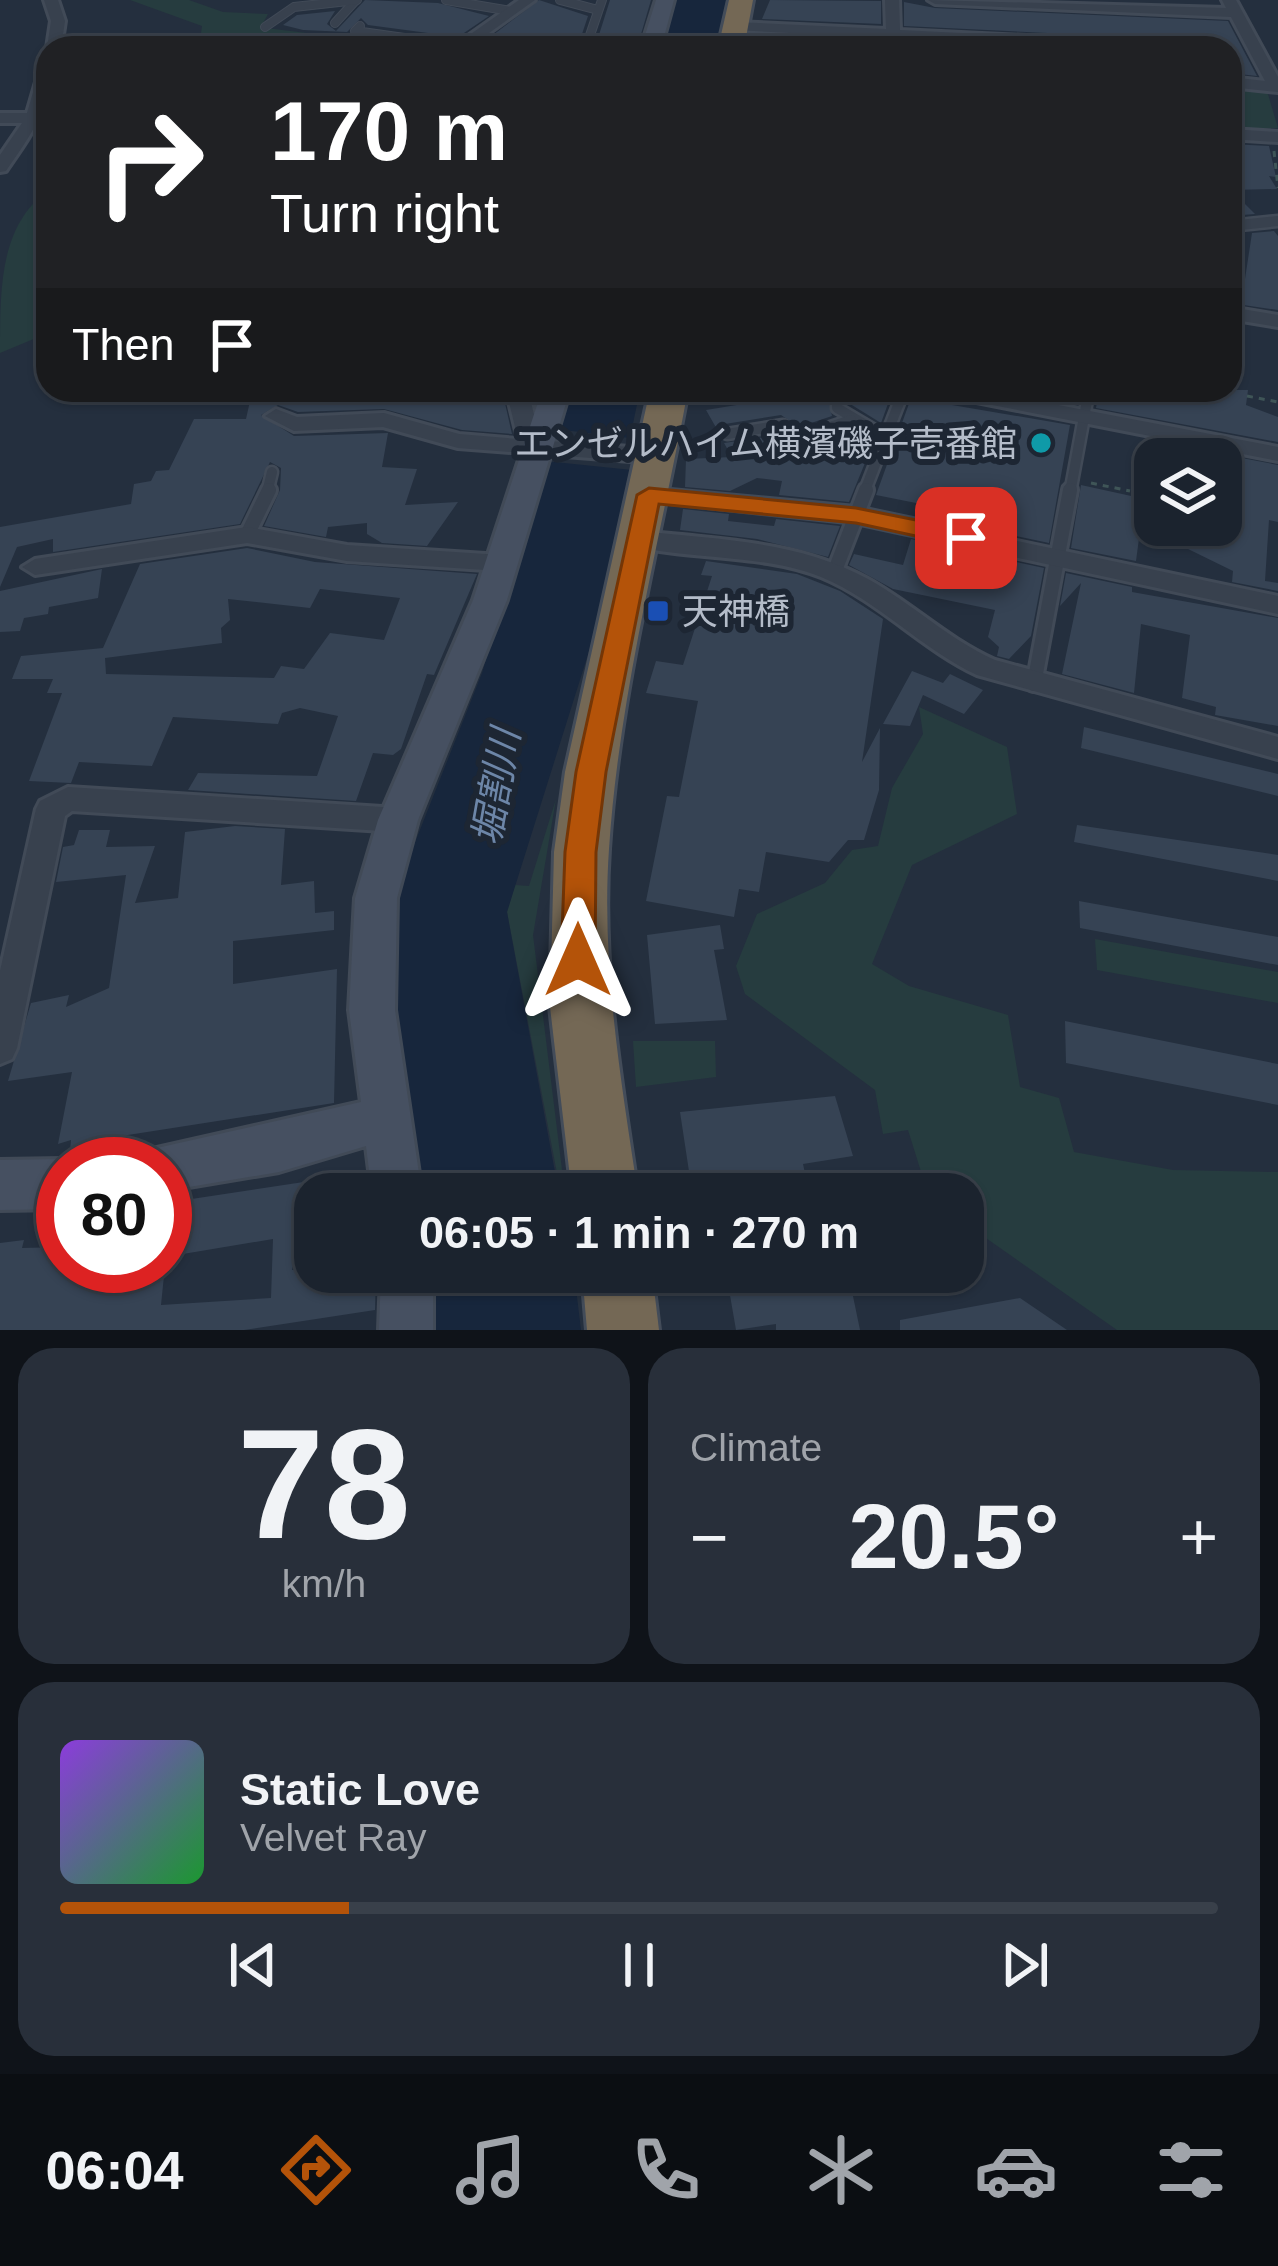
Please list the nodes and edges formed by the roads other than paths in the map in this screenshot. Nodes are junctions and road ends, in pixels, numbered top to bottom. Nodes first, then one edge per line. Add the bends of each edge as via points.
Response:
1 (50, 0) edge
2 (357, 0) edge
3 (446, 0) edge
4 (528, 0) edge
5 (560, 0) edge
6 (602, 0) edge
7 (665, 0) edge
8 (892, 0) edge
9 (935, 0) edge
10 (1000, 2) edge
11 (1114, 4) edge
12 (1232, 7) edge
13 (598, 10) junction
14 (511, 11) junction
15 (335, 23) dead end
16 (736, 25) edge
17 (360, 26) dead end
18 (265, 27) dead end
19 (56, 36) edge
20 (389, 36) edge
21 (476, 36) edge
22 (590, 36) edge
23 (654, 36) edge
24 (845, 36) edge
25 (894, 36) edge
26 (1008, 36) edge
27 (1125, 36) edge
28 (1242, 50) edge
29 (1256, 51) junction
30 (1242, 83) edge
31 (1276, 86) edge
32 (36, 111) edge
33 (0, 118) edge
34 (34, 118) junction
35 (1242, 137) edge
36 (1276, 144) edge
37 (0, 167) edge
38 (1278, 221) edge
39 (1242, 225) edge
40 (1242, 315) edge
41 (1278, 321) edge
42 (520, 402) edge
43 (553, 402) edge
44 (666, 402) edge
45 (837, 402) edge
46 (899, 402) edge
47 (1007, 402) edge
48 (1087, 402) edge
49 (276, 416) dead end
50 (1084, 417) junction
51 (851, 420) junction
52 (727, 434) dead end
53 (886, 437) junction
54 (544, 446) junction
55 (1278, 454) edge
56 (272, 472) dead end
57 (645, 486) junction
58 (856, 515) junction
59 (247, 535) junction
60 (1057, 558) junction
61 (501, 563) junction
62 (34, 567) dead end
63 (835, 573) junction
64 (1278, 605) edge
65 (1034, 684) junction
66 (1278, 748) edge
67 (398, 820) junction
68 (14, 927) edge
69 (0, 1048) edge
70 (385, 1118) junction
71 (192, 1163) edge
72 (394, 1173) edge
73 (602, 1173) edge
74 (36, 1184) edge
75 (0, 1185) edge
76 (407, 1293) edge
77 (619, 1293) edge
78 (406, 1330) edge
79 (623, 1330) edge

1 - 19 street
2 - 15 lane
2 - 18 lane via 287,9
3 - 14 lane
4 - 14 street
5 - 13 lane
6 - 13 lane
7 - 23 street
8 - 25 street
9 - 10 street
10 - 11 street
10 - 26 street
11 - 12 street
11 - 27 street
12 - 29 street
13 - 22 lane
14 - 21 street
16 - 24 street
17 - 20 lane via 356,31
28 - 29 street
29 - 31 street
30 - 31 street
32 - 34 street
33 - 34 street
34 - 37 street
35 - 36 street
38 - 39 lane
40 - 41 street
42 - 54 street via 529,438
43 - 54 street
44 - 57 highway
45 - 51 lane
46 - 53 lane
47 - 50 street
48 - 50 lane
49 - 54 street via 294,424 384,420 458,441
50 - 55 street
50 - 60 lane
51 - 52 lane via 797,438 784,425
51 - 53 lane
53 - 58 lane
54 - 57 street
54 - 61 street
56 - 59 lane
57 - 58 street
57 - 63 street via 785,557
57 - 73 highway via 591,772 577,913 580,1007
58 - 60 street
58 - 63 lane
59 - 61 street via 347,554
59 - 62 street
60 - 64 street
60 - 65 lane
61 - 67 street
63 - 65 street via 941,648
65 - 66 street
67 - 68 street via 68,799 51,809
67 - 70 street via 373,929 372,1010
68 - 69 street
70 - 71 street
70 - 72 street
74 - 75 street
76 - 78 street
77 - 79 highway

